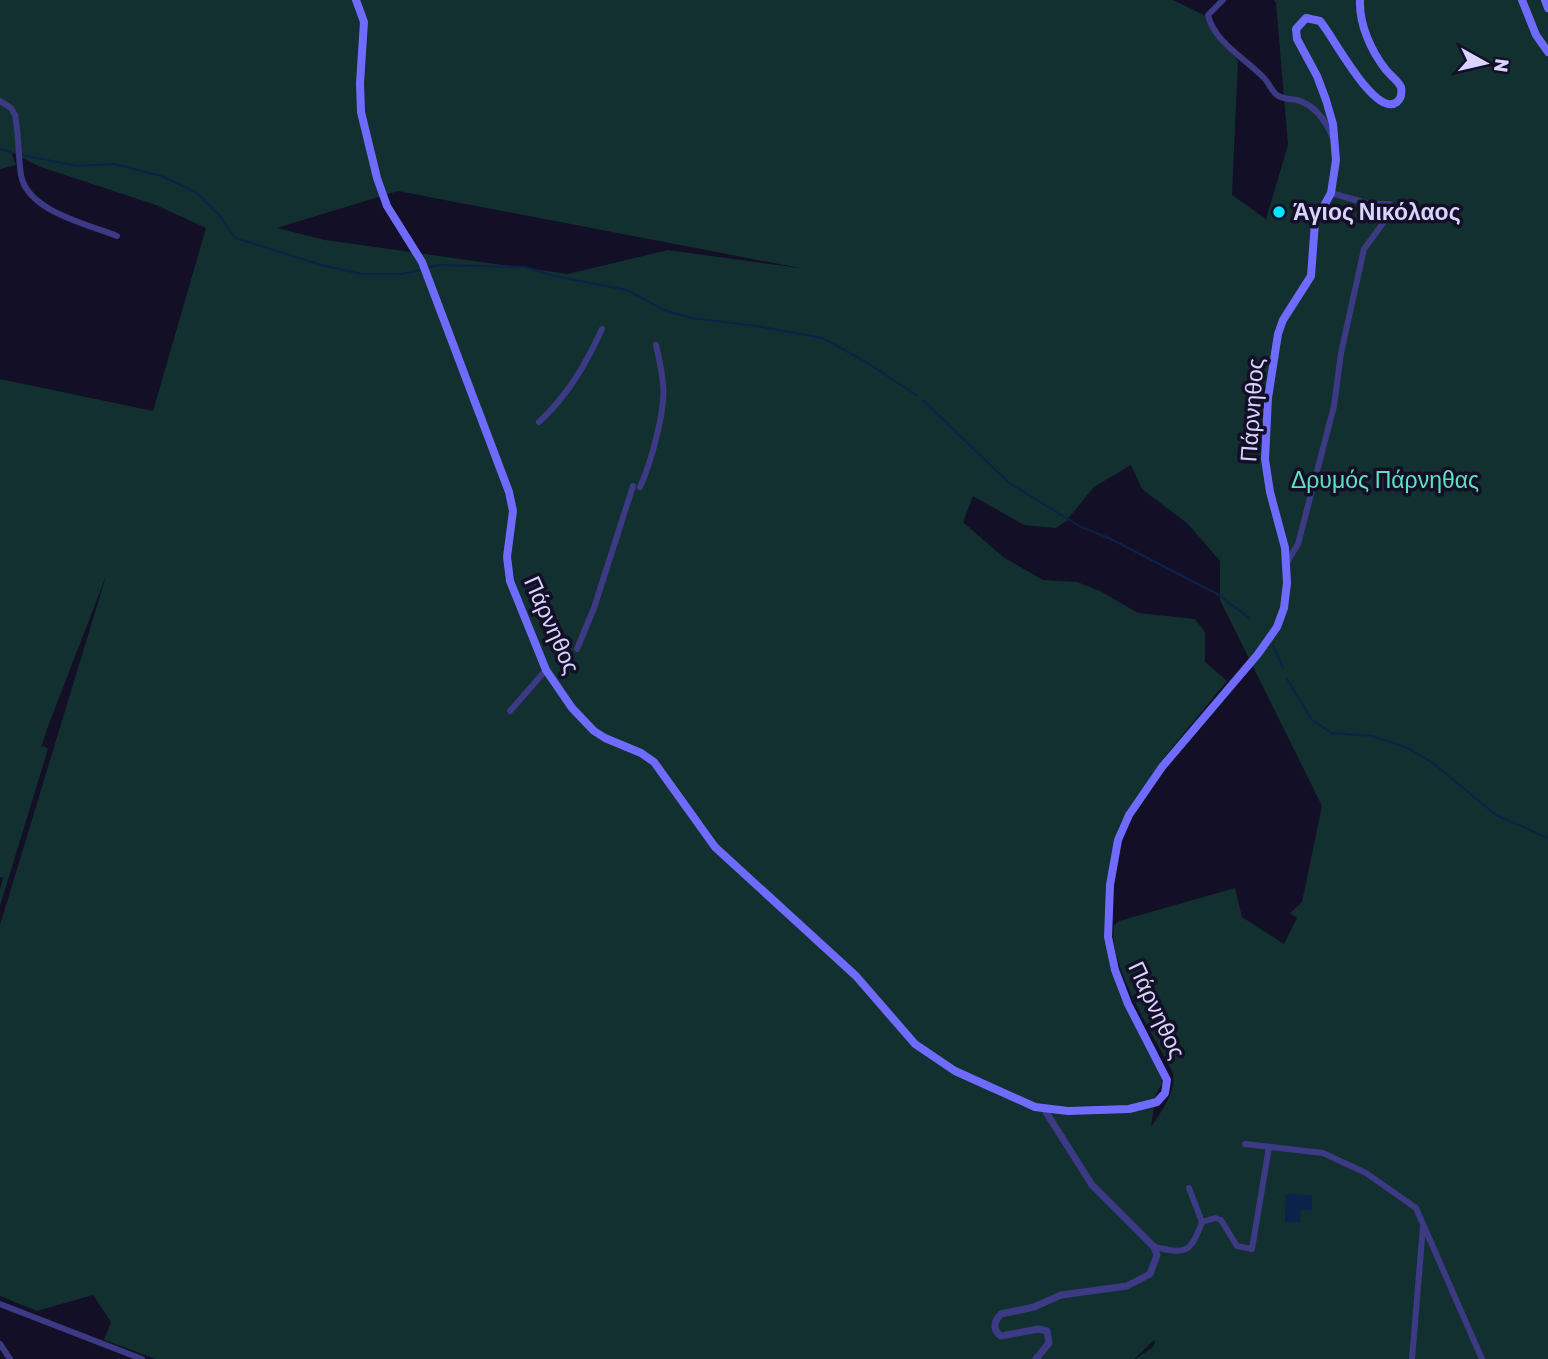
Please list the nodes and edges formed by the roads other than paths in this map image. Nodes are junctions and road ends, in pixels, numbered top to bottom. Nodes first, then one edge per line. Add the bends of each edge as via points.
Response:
1 (356, 0) edge
2 (1223, 0) edge
3 (1360, 0) edge
4 (1522, 0) edge
5 (1545, 0) edge
6 (1548, 8) edge
7 (1548, 52) edge
8 (0, 101) edge
9 (1335, 144) junction
10 (1331, 193) junction
11 (117, 236) dead end
12 (602, 329) dead end
13 (656, 345) dead end
14 (540, 422) dead end
15 (1286, 564) junction
16 (577, 649) dead end
17 (546, 670) junction
18 (510, 711) dead end
19 (1045, 1109) junction
20 (1245, 1144) dead end
21 (1269, 1147) junction
22 (1189, 1188) dead end
23 (1202, 1222) junction
24 (1423, 1224) junction
25 (1154, 1247) junction
26 (0, 1304) edge
27 (0, 1344) edge
28 (0, 1356) edge
29 (10, 1358) edge
30 (142, 1359) edge
31 (1036, 1359) edge
32 (1412, 1359) edge
33 (1481, 1359) edge

1 - 17 main road, Πάρνηθος via 364,22 363,125 381,192 422,262 509,492 513,511 508,574
2 - 9 street via 1208,15 1210,26 1266,79 1274,93 1315,108
3 - 9 main road, Πάρνηθος via 1362,22 1372,46 1401,87 1396,103 1380,102 1320,21 1306,18 1296,29 1326,100
4 - 7 main road
5 - 6 main road
8 - 11 street via 15,115 21,173 29,194 40,204
9 - 10 main road, Πάρνηθος
10 - 15 main road, Πάρνηθος via 1315,222 1311,276 1278,334 1270,385 1265,459
10 - 15 street via 1370,204 1390,204 1392,211 1364,249 1334,406 1298,544
12 - 14 street via 580,374
13 - 16 street via 663,400 647,471 637,486
15 - 19 main road, Πάρνηθος via 1286,596 1277,627 1161,768 1129,815 1115,851 1110,949 1128,1004 1166,1075 1165,1093 1155,1103 1138,1108
17 - 18 street
17 - 19 main road, Πάρνηθος via 594,731 641,753 659,768 720,852 856,976 915,1044 955,1071
19 - 25 street via 1092,1185
20 - 21 street
21 - 23 street via 1252,1250 1237,1246 1219,1219
21 - 24 street via 1323,1153 1366,1173 1416,1208
22 - 23 street
23 - 25 street via 1187,1250
24 - 32 street
24 - 33 street
25 - 31 street via 1154,1267 1145,1278 1127,1286 1061,1296 1001,1314 995,1324 1001,1336 1038,1329 1048,1334
26 - 30 street
27 - 29 street
28 - 29 street

